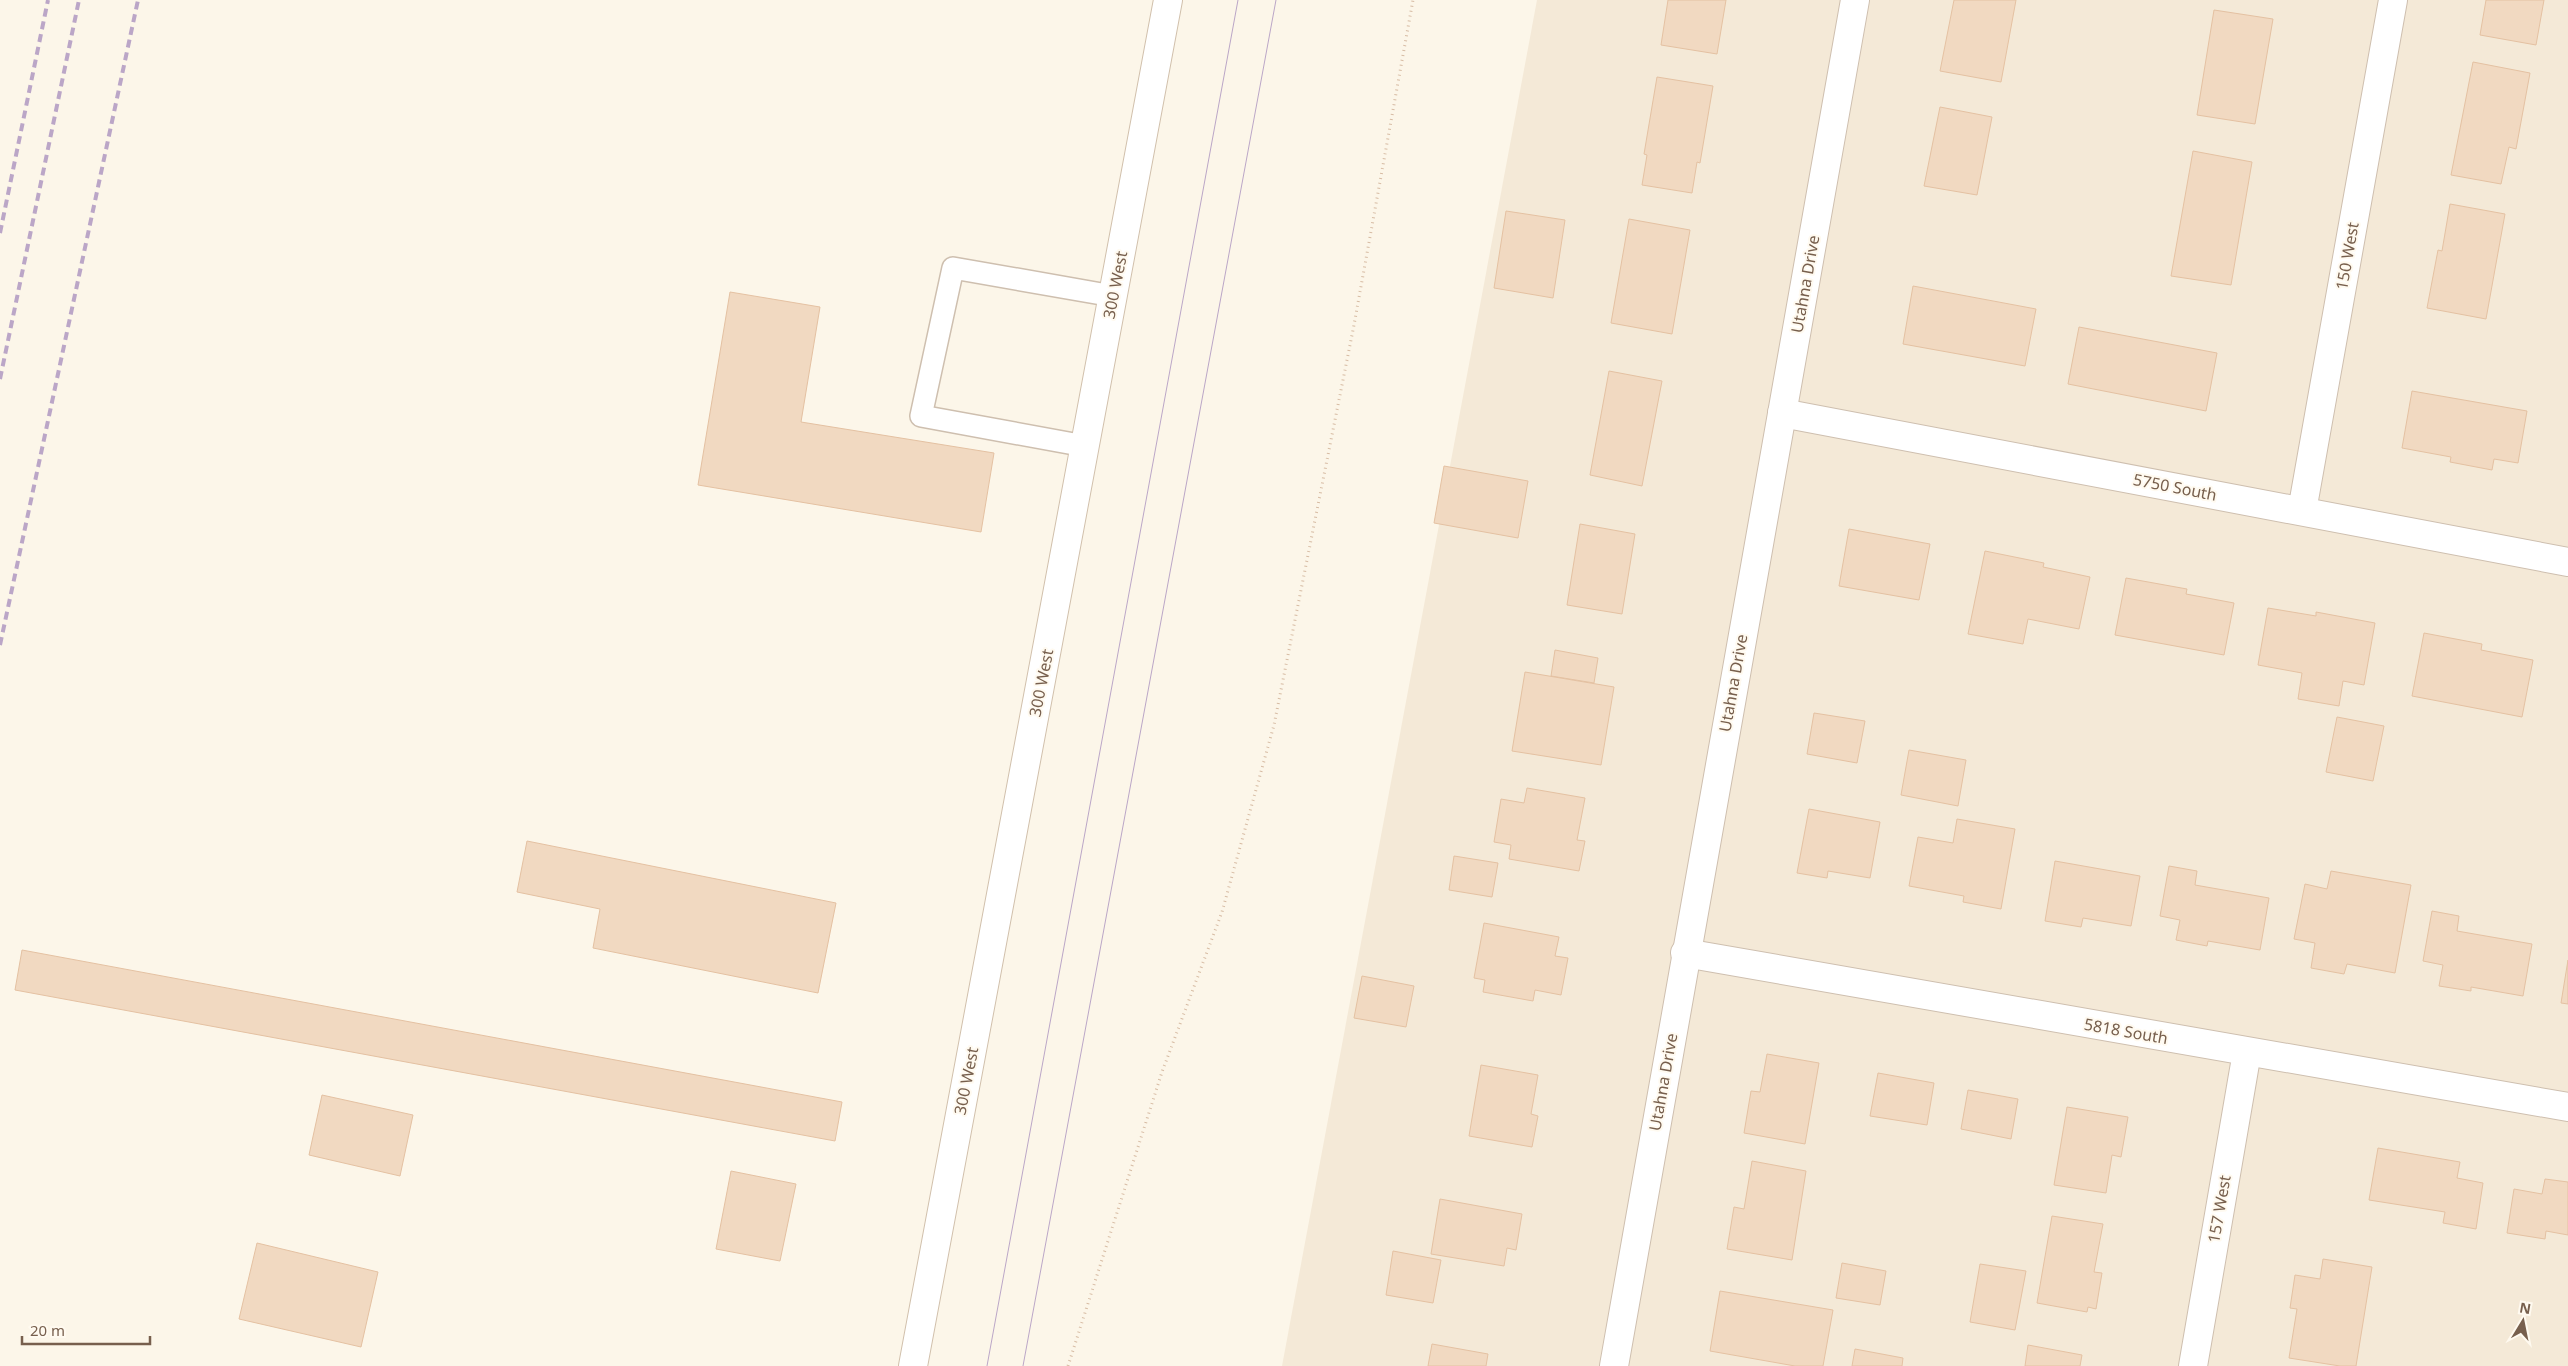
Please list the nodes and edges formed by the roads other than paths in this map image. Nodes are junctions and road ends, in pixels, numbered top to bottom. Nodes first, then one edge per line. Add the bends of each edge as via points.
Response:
1 (1168, 0) edge
2 (1855, 0) edge
3 (2393, 0) edge
4 (1113, 296) junction
5 (1782, 413) junction
6 (1084, 446) junction
7 (2302, 512) junction
8 (2568, 562) edge
9 (1685, 953) junction
10 (2247, 1052) junction
11 (2568, 1107) edge
12 (913, 1366) edge
13 (1614, 1366) edge
14 (2192, 1366) edge

1 - 4 street, 300 West
2 - 5 street, Utahna Drive
3 - 7 street, 150 West
4 - 6 street, 300 West
4 - 6 lane via 953,268 921,416
5 - 7 street, 5750 South
5 - 9 street, Utahna Drive
6 - 12 street, 300 West
7 - 8 street, 5750 South
9 - 10 street, 5818 South
9 - 13 street, Utahna Drive
10 - 11 street, 5818 South
10 - 14 street, 157 West

